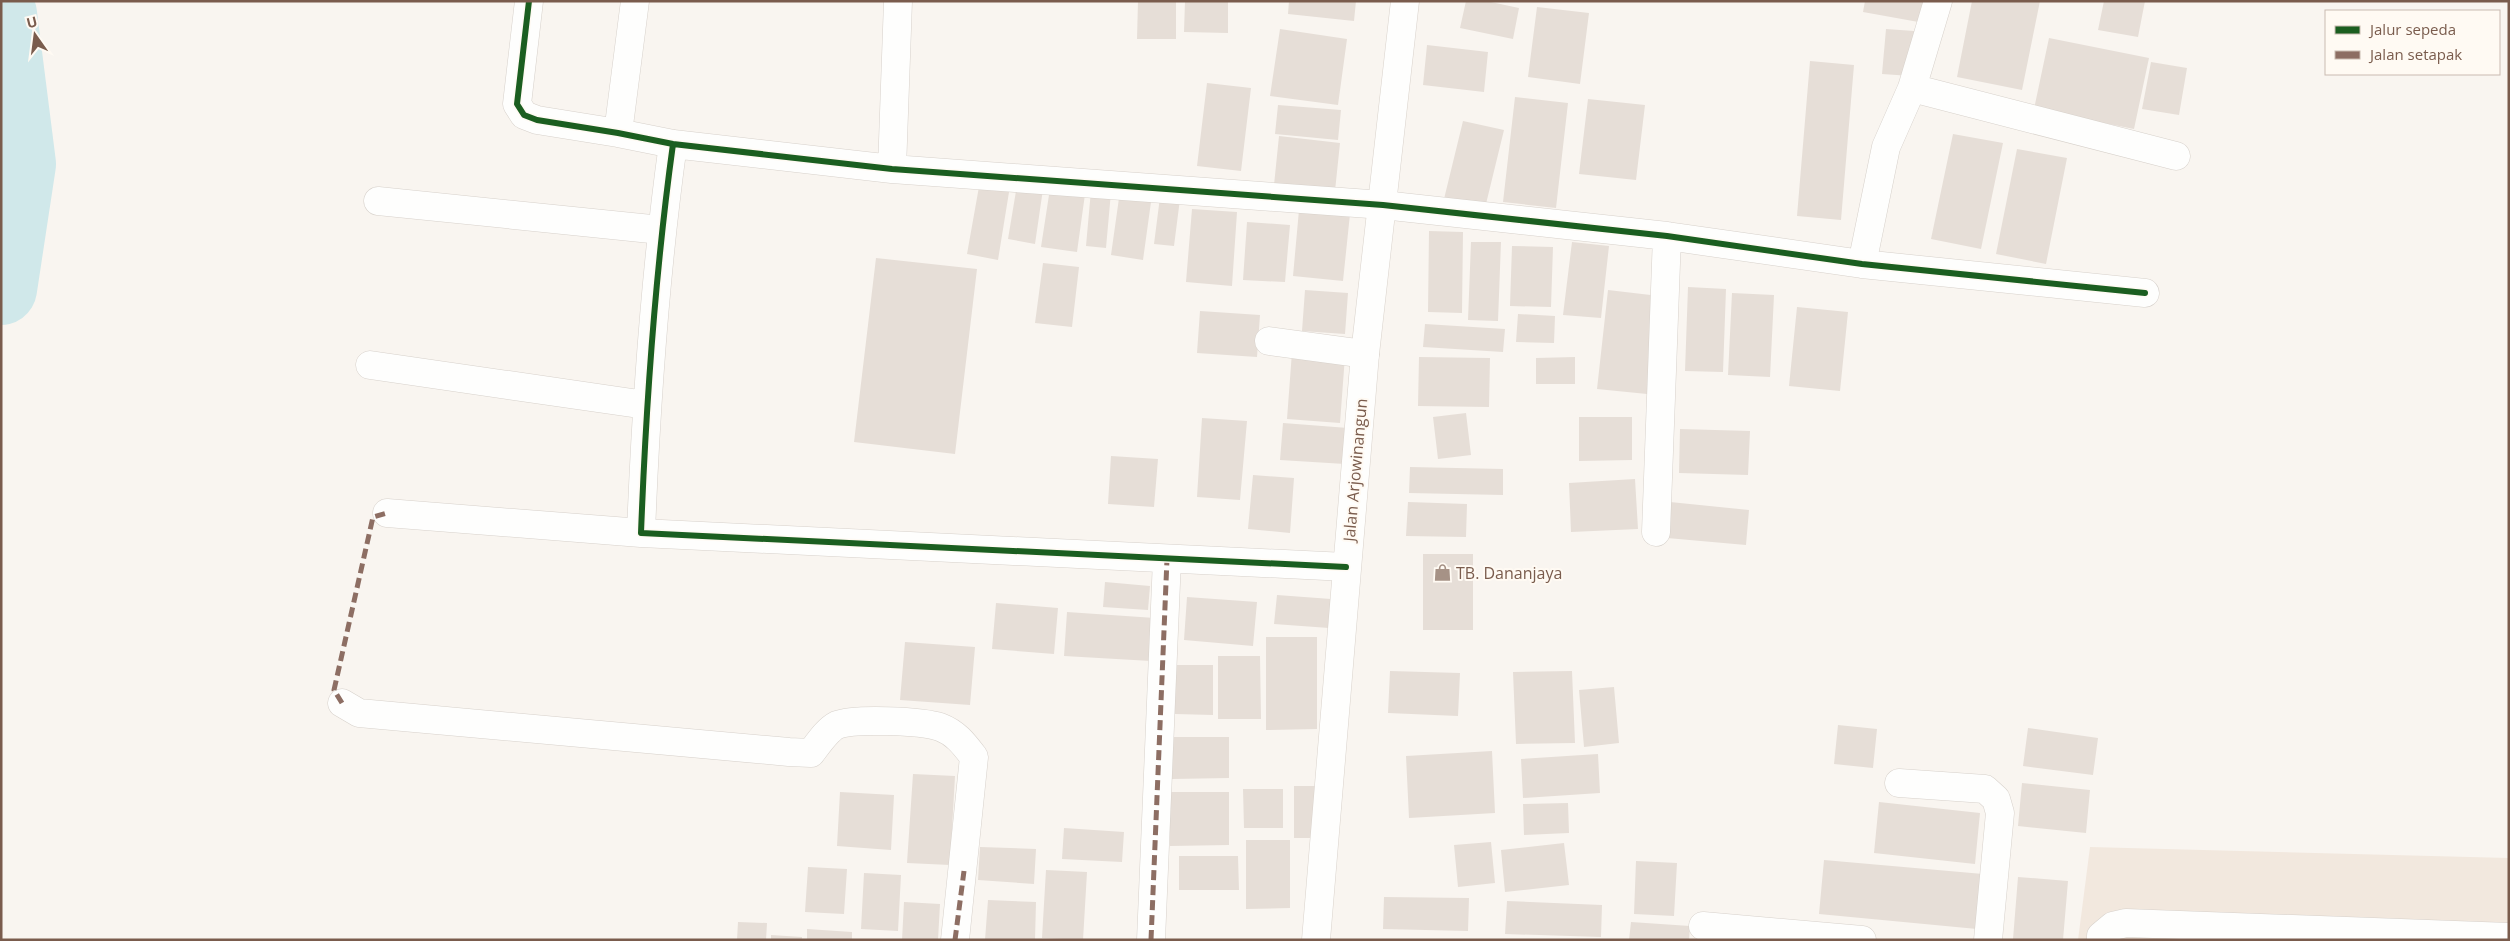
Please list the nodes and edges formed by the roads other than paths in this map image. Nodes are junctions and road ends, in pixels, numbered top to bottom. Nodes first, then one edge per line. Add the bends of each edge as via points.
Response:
1 (530, 1) edge
2 (635, 1) edge
3 (898, 1) edge
4 (1406, 1) edge
5 (1938, 1) edge
6 (1912, 88) junction
7 (618, 133) junction
8 (673, 144) junction
9 (2176, 156) dead end
10 (892, 169) junction
11 (378, 201) dead end
12 (1383, 205) junction
13 (661, 230) junction
14 (1667, 236) junction
15 (1862, 264) junction
16 (2145, 293) dead end
17 (1269, 341) dead end
18 (1365, 354) junction
19 (370, 364) dead end
20 (646, 405) junction
21 (387, 513) dead end
22 (1656, 532) dead end
23 (641, 534) junction
24 (1167, 559) junction
25 (1346, 567) junction
26 (342, 703) dead end
27 (1899, 783) dead end
28 (1703, 926) dead end
29 (2509, 937) edge
30 (955, 940) edge
31 (1151, 940) edge
32 (1316, 940) edge
33 (1862, 940) edge
34 (1988, 940) edge
35 (2101, 940) edge

1 - 7 street via 518,104 524,115
2 - 7 street
3 - 10 street
4 - 12 street, Jalan Arjowinangun
5 - 6 street
6 - 9 street
6 - 15 street via 1886,147
7 - 8 street
8 - 10 street
8 - 13 street
10 - 12 street
11 - 13 street
12 - 14 street
12 - 18 street, Jalan Arjowinangun
13 - 20 street
14 - 15 street
14 - 22 street
15 - 16 street
17 - 18 street
18 - 25 street, Jalan Arjowinangun
19 - 20 street
20 - 23 street
21 - 23 street
23 - 24 street
24 - 25 street
24 - 31 street
25 - 32 street, Jalan Arjowinangun
26 - 30 street via 358,713 811,753 835,726 847,722 940,727 960,738 974,757
27 - 34 street via 1985,789 1996,799 2000,813
28 - 33 street
29 - 35 street via 2126,923 2113,926 2101,936

